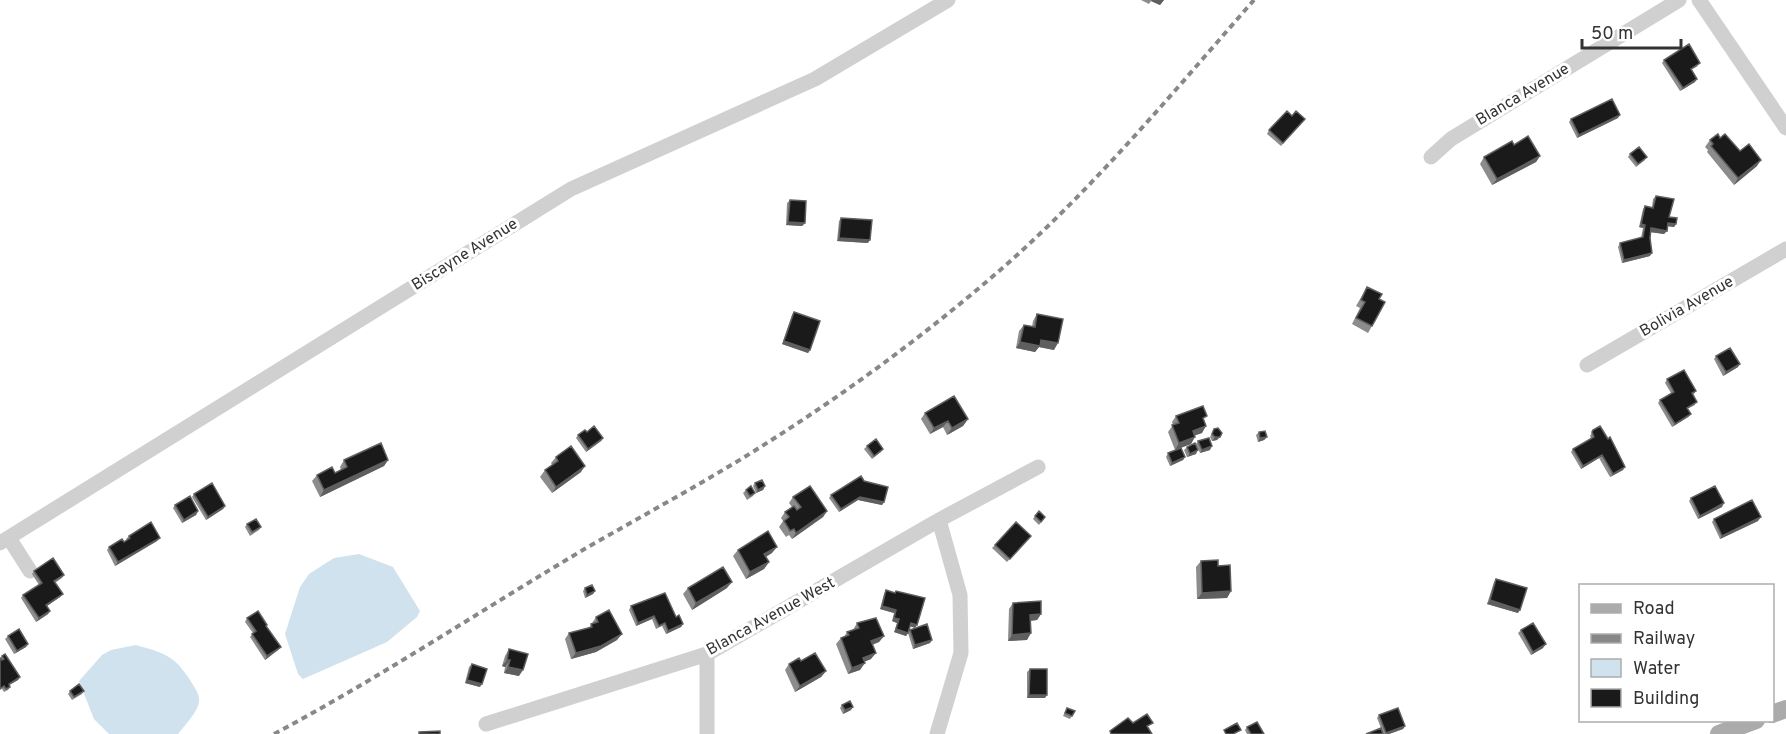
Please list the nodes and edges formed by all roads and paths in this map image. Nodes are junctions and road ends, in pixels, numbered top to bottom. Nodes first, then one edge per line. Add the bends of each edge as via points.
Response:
1 (948, 0) edge
2 (1679, 0) edge
3 (1699, 0) edge
4 (1786, 129) edge
5 (1431, 157) dead end
6 (1786, 249) edge
7 (1587, 365) dead end
8 (1038, 467) dead end
9 (939, 520) junction
10 (4, 541) edge
11 (30, 571) dead end
12 (707, 654) junction
13 (1750, 722) edge
14 (486, 724) dead end
15 (707, 734) edge
16 (937, 734) edge
17 (1719, 734) edge

1 - 10 street, Biscayne Avenue via 815,79 571,189
2 - 5 street, Blanca Avenue via 1452,139
3 - 4 street
6 - 7 street, Bolivia Avenue
8 - 9 street, Blanca Avenue West
9 - 12 street, Blanca Avenue West
9 - 16 street via 960,595 962,653
10 - 11 street
12 - 14 street, Blanca Avenue West
12 - 15 street
13 - 17 main road

